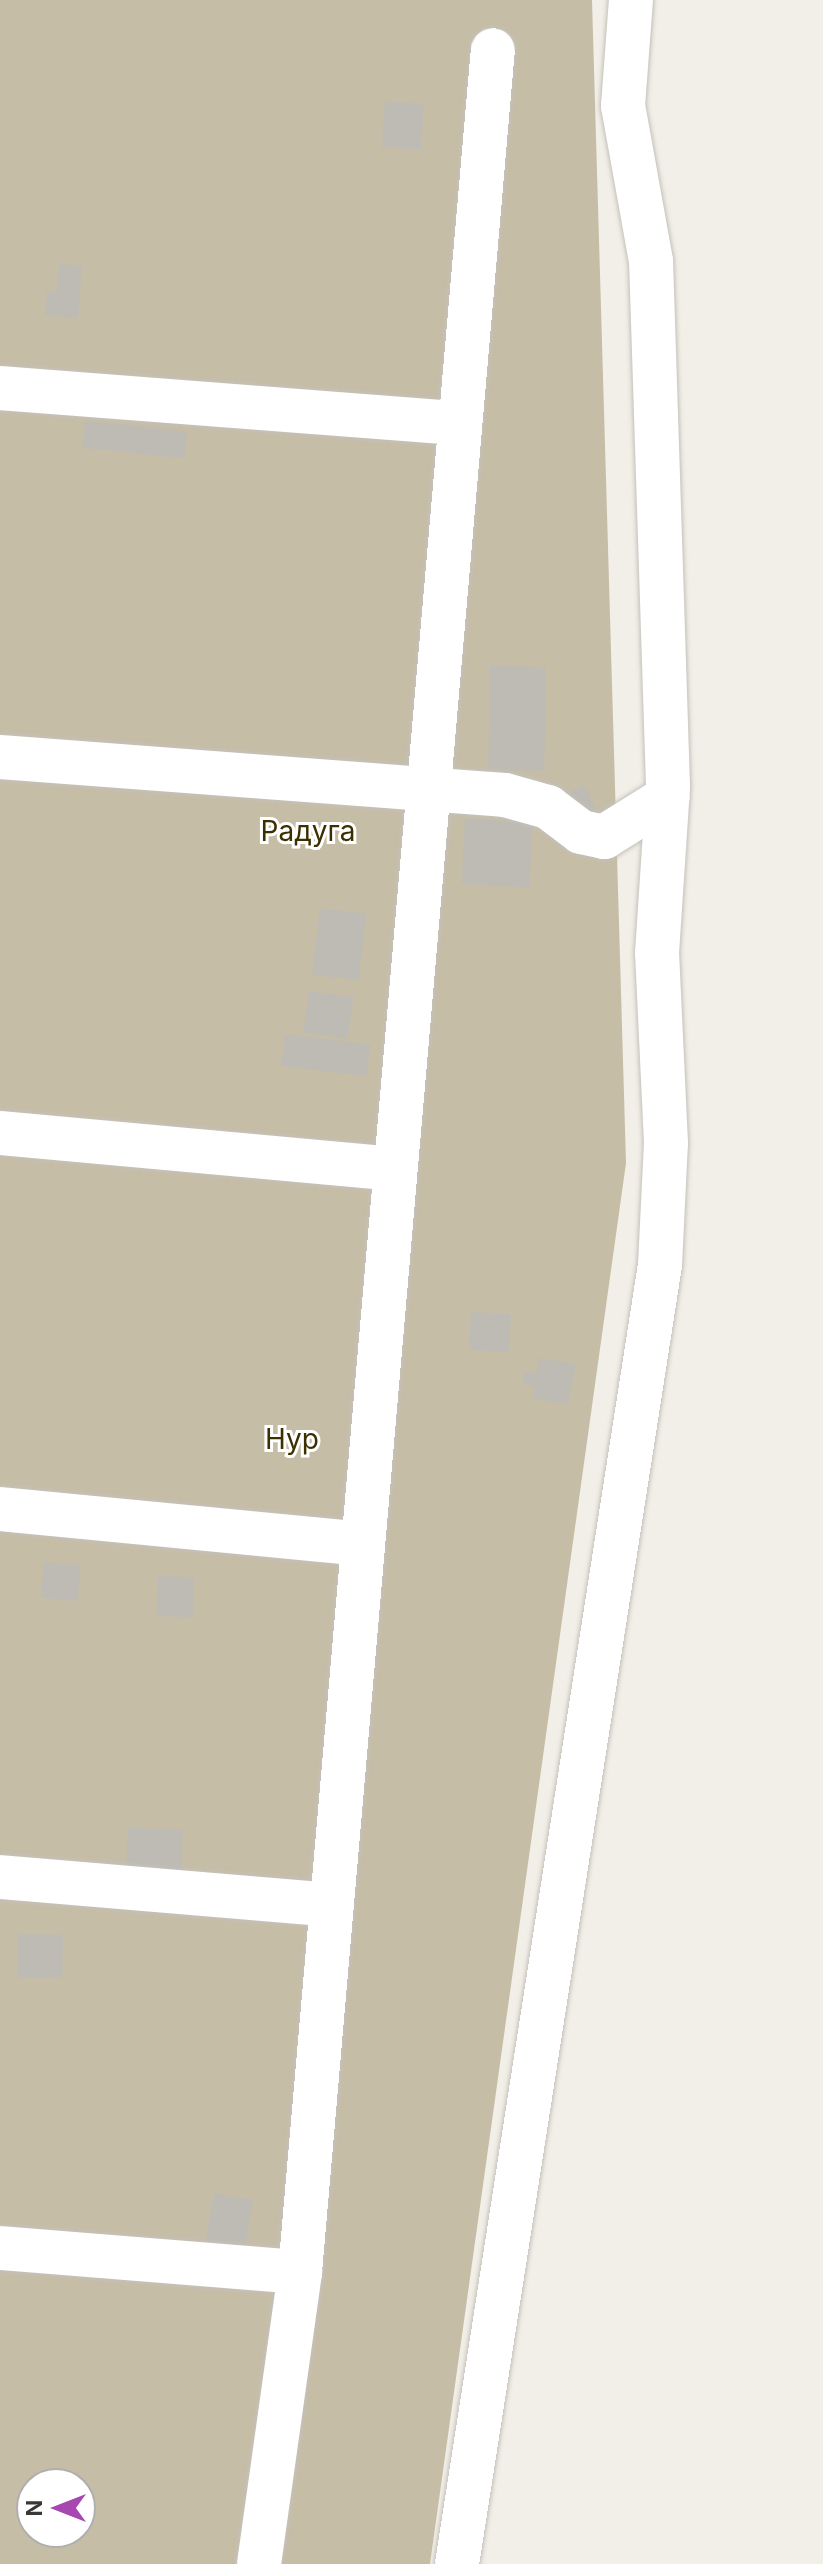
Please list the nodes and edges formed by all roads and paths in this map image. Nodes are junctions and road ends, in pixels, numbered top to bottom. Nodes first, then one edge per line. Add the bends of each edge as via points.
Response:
1 (631, 0) edge
2 (493, 50) dead end
3 (0, 388) edge
4 (458, 423) junction
5 (0, 757) edge
6 (426, 790) junction
7 (668, 797) junction
8 (0, 1133) edge
9 (394, 1169) junction
10 (0, 1509) edge
11 (362, 1544) junction
12 (0, 1877) edge
13 (331, 1905) junction
14 (0, 2248) edge
15 (300, 2272) junction
16 (259, 2564) edge
17 (457, 2564) edge

1 - 7 street via 623,106 651,261
2 - 4 street
3 - 4 street
4 - 6 street
5 - 6 street
6 - 7 street via 505,795 548,807 581,832 604,837
6 - 9 street
7 - 17 street via 657,953 666,1143 660,1265
8 - 9 street
9 - 11 street
10 - 11 street
11 - 13 street
12 - 13 street
13 - 15 street
14 - 15 street
15 - 16 street

